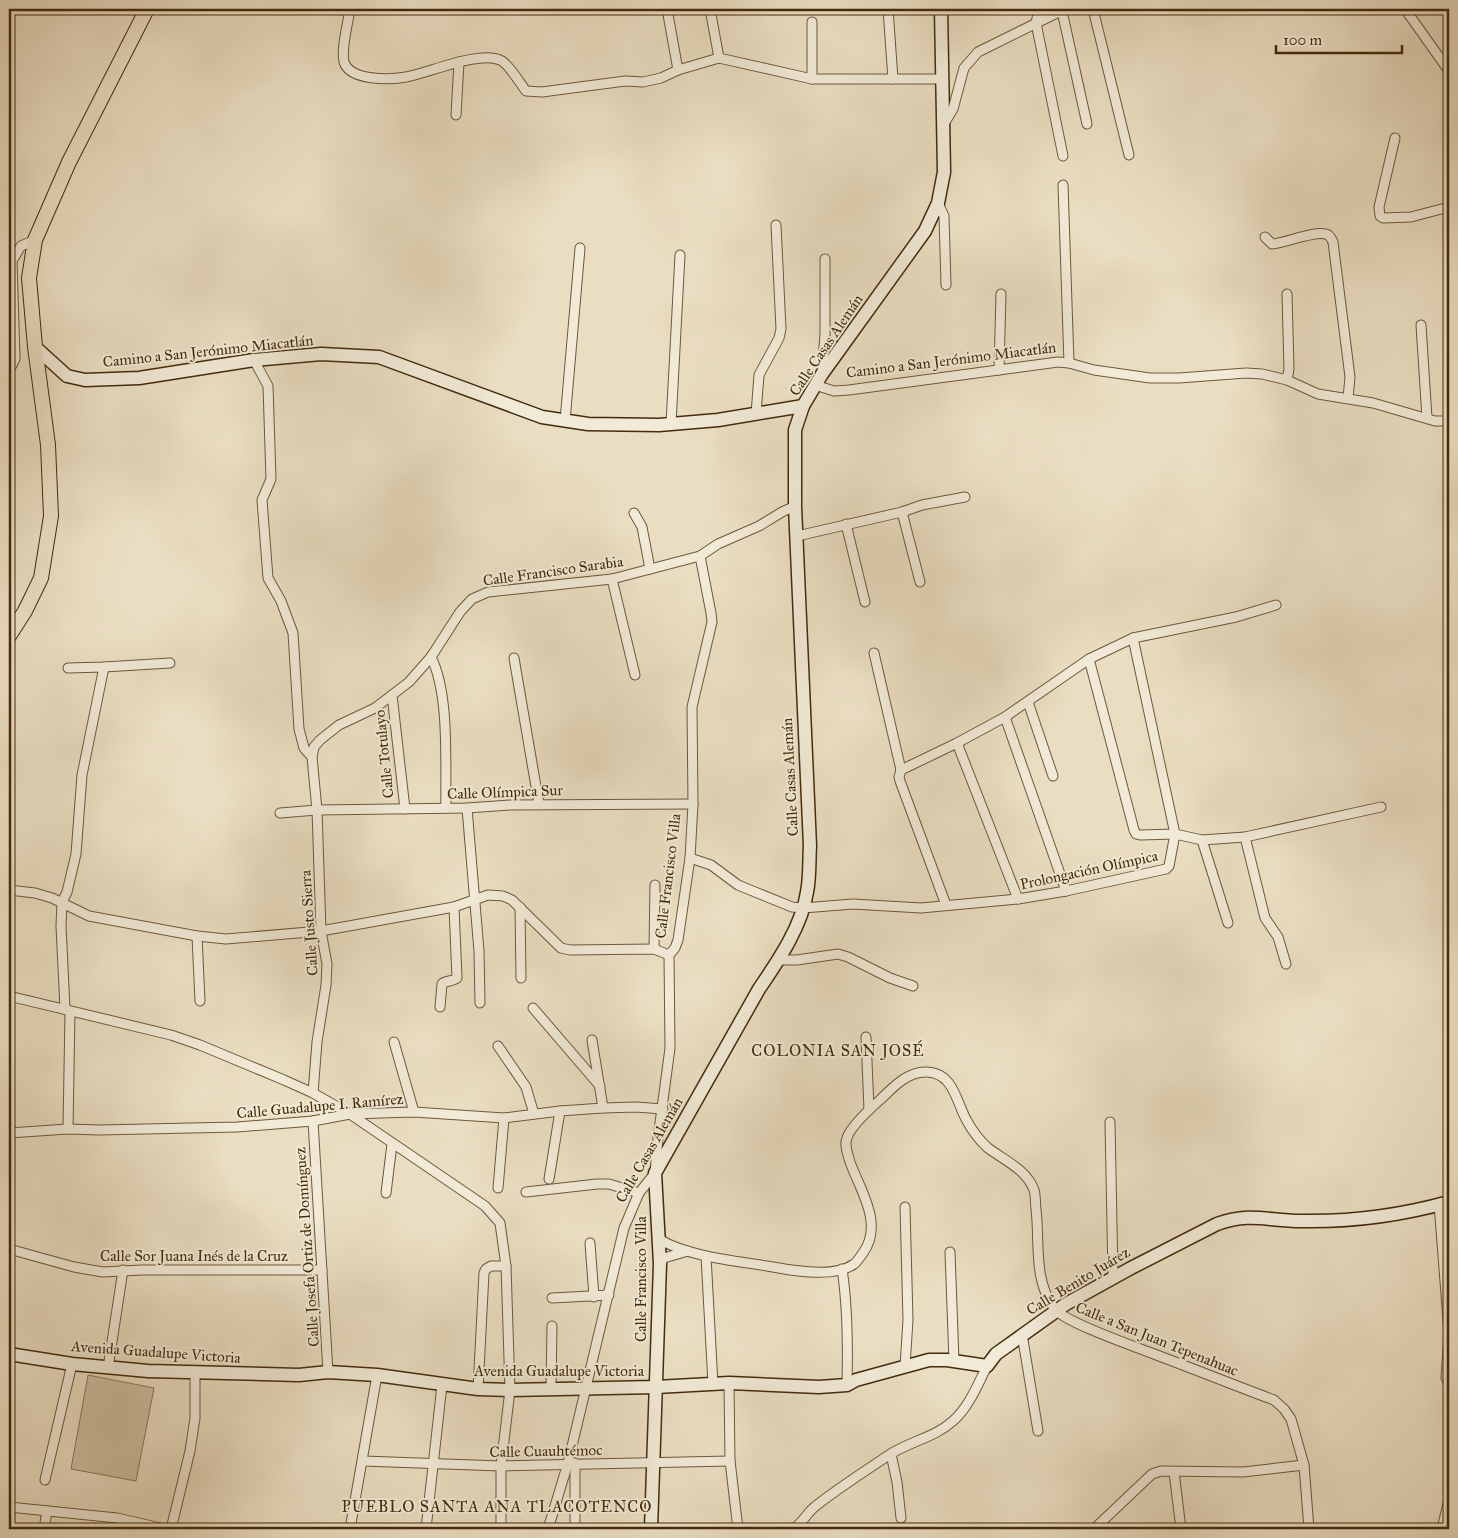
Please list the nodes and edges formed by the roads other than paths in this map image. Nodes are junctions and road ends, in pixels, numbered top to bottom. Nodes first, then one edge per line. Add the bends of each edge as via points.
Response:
1 (147, 9) edge
2 (350, 9) edge
3 (667, 9) edge
4 (710, 9) edge
5 (888, 9) edge
6 (941, 9) edge
7 (1039, 9) edge
8 (1093, 9) edge
9 (1405, 9) edge
10 (1064, 10) edge
11 (812, 22) dead end
12 (1036, 23) junction
13 (719, 58) junction
14 (459, 62) junction
15 (678, 70) junction
16 (1449, 71) edge
17 (812, 79) junction
18 (893, 79) junction
19 (943, 79) junction
20 (456, 115) dead end
21 (944, 124) junction
22 (1087, 124) dead end
23 (1395, 138) dead end
24 (1129, 155) dead end
25 (1063, 156) dead end
26 (1063, 185) dead end
27 (938, 203) junction
28 (1449, 206) edge
29 (776, 226) dead end
30 (1265, 237) dead end
31 (34, 240) junction
32 (580, 248) dead end
33 (680, 255) dead end
34 (825, 259) dead end
35 (946, 284) dead end
36 (1001, 294) dead end
37 (1287, 294) dead end
38 (1421, 325) dead end
39 (35, 347) junction
40 (254, 360) junction
41 (1068, 363) junction
42 (999, 370) junction
43 (9, 371) edge
44 (818, 380) junction
45 (1287, 380) junction
46 (1348, 398) junction
47 (803, 406) junction
48 (756, 414) junction
49 (1427, 418) junction
50 (565, 421) junction
51 (1449, 422) edge
52 (672, 424) junction
53 (966, 497) dead end
54 (795, 506) junction
55 (902, 512) junction
56 (634, 514) dead end
57 (846, 524) junction
58 (797, 536) junction
59 (700, 556) junction
60 (650, 568) junction
61 (612, 579) junction
62 (920, 582) dead end
63 (864, 602) dead end
64 (1276, 605) dead end
65 (9, 636) edge
66 (1133, 638) junction
67 (874, 653) dead end
68 (431, 657) junction
69 (514, 658) dead end
70 (1089, 659) junction
71 (170, 663) dead end
72 (104, 667) junction
73 (68, 668) dead end
74 (635, 675) dead end
75 (392, 695) junction
76 (1028, 702) junction
77 (1005, 716) junction
78 (957, 743) junction
79 (312, 758) junction
80 (902, 770) junction
81 (1053, 776) dead end
82 (539, 804) junction
83 (693, 804) junction
84 (1381, 807) dead end
85 (446, 808) junction
86 (467, 808) junction
87 (404, 809) junction
88 (317, 810) junction
89 (280, 813) dead end
90 (1174, 834) junction
91 (1245, 838) junction
92 (1202, 840) junction
93 (690, 858) junction
94 (655, 885) dead end
95 (9, 890) edge
96 (1066, 891) junction
97 (475, 899) junction
98 (1018, 899) junction
99 (62, 902) junction
100 (946, 905) junction
101 (454, 907) junction
102 (520, 907) junction
103 (803, 908) junction
104 (1228, 922) dead end
105 (321, 931) junction
106 (197, 936) junction
107 (654, 949) junction
108 (670, 955) junction
109 (778, 960) junction
110 (1286, 964) dead end
111 (521, 978) dead end
112 (913, 986) dead end
113 (9, 996) edge
114 (200, 1001) dead end
115 (480, 1002) dead end
116 (440, 1007) dead end
117 (533, 1008) dead end
118 (67, 1010) junction
119 (866, 1037) dead end
120 (592, 1040) dead end
121 (394, 1042) dead end
122 (498, 1046) dead end
123 (600, 1086) junction
124 (313, 1094) junction
125 (603, 1108) junction
126 (663, 1109) junction
127 (869, 1110) junction
128 (560, 1111) junction
129 (414, 1112) junction
130 (350, 1114) junction
131 (534, 1114) junction
132 (504, 1118) junction
133 (313, 1121) junction
134 (1110, 1122) dead end
135 (68, 1129) junction
136 (9, 1133) edge
137 (392, 1144) junction
138 (655, 1173) junction
139 (549, 1178) dead end
140 (498, 1188) dead end
141 (526, 1192) dead end
142 (386, 1193) dead end
143 (640, 1193) junction
144 (1444, 1203) edge
145 (905, 1207) dead end
146 (660, 1240) junction
147 (590, 1243) dead end
148 (9, 1249) edge
149 (689, 1251) junction
150 (950, 1252) dead end
151 (706, 1256) junction
152 (660, 1264) junction
153 (506, 1266) junction
154 (842, 1269) junction
155 (123, 1270) junction
156 (322, 1270) junction
157 (1114, 1277) junction
158 (609, 1295) junction
159 (594, 1297) junction
160 (552, 1298) dead end
161 (1056, 1311) junction
162 (552, 1326) dead end
163 (1022, 1334) junction
164 (9, 1354) edge
165 (954, 1361) junction
166 (72, 1364) junction
167 (905, 1366) junction
168 (987, 1366) junction
169 (108, 1368) junction
170 (328, 1372) junction
171 (196, 1373) junction
172 (377, 1375) junction
173 (1448, 1382) edge
174 (729, 1383) junction
175 (714, 1384) junction
176 (442, 1385) junction
177 (847, 1385) junction
178 (656, 1387) junction
179 (586, 1388) junction
180 (478, 1389) junction
181 (552, 1389) junction
182 (510, 1390) junction
183 (1038, 1431) dead end
184 (891, 1454) junction
185 (363, 1461) junction
186 (730, 1461) junction
187 (571, 1463) junction
188 (654, 1463) junction
189 (433, 1464) junction
190 (1304, 1464) junction
191 (501, 1466) junction
192 (1174, 1472) junction
193 (45, 1480) dead end
194 (1449, 1499) edge
195 (9, 1507) edge
196 (47, 1511) junction
197 (806, 1518) junction
198 (901, 1518) dead end
199 (44, 1529) edge
200 (165, 1529) edge
201 (171, 1529) edge
202 (350, 1529) edge
203 (426, 1529) edge
204 (501, 1529) edge
205 (548, 1529) edge
206 (575, 1529) edge
207 (651, 1529) edge
208 (738, 1529) edge
209 (793, 1529) edge
210 (806, 1529) edge
211 (1094, 1529) edge
212 (1181, 1529) edge
213 (1309, 1529) edge
214 (1442, 1529) edge

1 - 31 main road via 69,162
2 - 14 street via 343,54 344,64 352,72 363,77 405,77
3 - 15 street
4 - 13 street
5 - 18 street
6 - 19 street, Calle Casas Alemán
7 - 12 street
8 - 24 street
9 - 16 street
10 - 12 street
10 - 22 street
11 - 17 street
12 - 21 street via 978,52 971,59 964,68 953,109
12 - 25 street
13 - 15 street
13 - 17 street
14 - 15 street via 490,57 503,62 526,91 542,92 625,81 643,82
14 - 20 street
17 - 18 street
18 - 19 street
19 - 21 street, Calle Casas Alemán
21 - 27 street, Calle Casas Alemán via 944,172
23 - 28 street via 1380,216 1411,217
26 - 41 street
27 - 35 street via 944,216
27 - 44 street, Calle Casas Alemán via 925,231
29 - 48 street via 781,329 759,375
30 - 46 street via 1272,244 1318,234 1330,236 1350,376
31 - 39 main road via 29,278
31 - 43 street via 21,246 12,260 15,359
32 - 50 street
33 - 52 street
34 - 44 street via 825,334
36 - 42 street
37 - 45 street
38 - 49 street
39 - 40 street, Camino a San Jerónimo Miacatlán via 67,376 85,380 139,378
39 - 65 main road via 48,445 51,516 41,578
40 - 50 street, Camino a San Jerónimo Miacatlán via 321,354 379,357 542,417
40 - 79 street via 268,386 271,479 262,500 268,578 293,633 300,738
41 - 42 street, Camino a San Jerónimo Miacatlán
41 - 45 street, Camino a San Jerónimo Miacatlán via 1150,378 1246,373
42 - 44 street, Camino a San Jerónimo Miacatlán via 834,391
44 - 47 street, Calle Casas Alemán
45 - 46 street, Camino a San Jerónimo Miacatlán via 1318,394
46 - 49 street, Camino a San Jerónimo Miacatlán
47 - 48 street, Camino a San Jerónimo Miacatlán
47 - 54 street, Calle Casas Alemán via 795,430
48 - 52 street, Camino a San Jerónimo Miacatlán
49 - 51 street, Camino a San Jerónimo Miacatlán
50 - 52 street, Camino a San Jerónimo Miacatlán
53 - 55 street
54 - 58 street, Calle Casas Alemán
54 - 59 street, Calle Francisco Sarabia
55 - 57 street
55 - 62 street
56 - 60 street via 642,527
57 - 58 street
57 - 63 street
58 - 103 street, Calle Casas Alemán via 810,846
59 - 60 street, Calle Francisco Sarabia
59 - 83 street, Calle Francisco Villa via 712,622 692,707
60 - 61 street, Calle Francisco Sarabia
61 - 68 street, Calle Francisco Sarabia via 488,592 472,599 460,612
61 - 74 street
64 - 66 street
66 - 70 street
66 - 90 street
67 - 80 street
68 - 75 street, Calle Francisco Sarabia via 409,682
68 - 85 street via 442,699 445,729
69 - 82 street
70 - 76 street
70 - 90 street via 1134,830 1140,835
71 - 72 street
72 - 73 street
72 - 99 street via 82,775 76,854
75 - 79 street, Calle Francisco Sarabia via 375,708 339,725 314,747
75 - 87 street, Calle Totulayo
76 - 77 street
76 - 81 street
77 - 78 street
77 - 96 street
78 - 80 street
78 - 98 street
79 - 88 street, Calle Justo Sierra
80 - 100 street via 900,781
82 - 83 street, Calle Olímpica Sur
82 - 86 street, Calle Olímpica Sur
83 - 93 street, Calle Francisco Villa
84 - 91 street
85 - 86 street, Calle Olímpica Sur
85 - 87 street, Calle Olímpica Sur
86 - 97 street
87 - 88 street, Calle Olímpica Sur
88 - 89 street, Calle Olímpica Sur
88 - 105 street, Calle Justo Sierra
90 - 92 street
90 - 96 street, Prolongación Olímpica via 1166,870
91 - 92 street
91 - 110 street via 1265,918 1278,937
92 - 104 street
93 - 103 street, Prolongación Olímpica via 711,865 738,885 792,907
93 - 108 street, Calle Francisco Villa via 678,940
94 - 107 street
95 - 99 street via 35,893
96 - 98 street, Prolongación Olímpica
97 - 101 street
97 - 102 street via 488,895 503,896
97 - 115 street
98 - 100 street, Prolongación Olímpica
99 - 106 street via 89,916
99 - 118 street
100 - 103 street, Prolongación Olímpica via 921,908 853,904
101 - 105 street
101 - 116 street via 457,978 442,984
102 - 107 street via 562,948
102 - 111 street
103 - 109 street, Calle Casas Alemán
105 - 106 street via 226,939
105 - 124 street, Calle Justo Sierra via 327,964 326,985
106 - 114 street
107 - 108 street
108 - 126 street, Calle Francisco Villa via 670,1048
109 - 112 street via 838,954
109 - 138 street, Calle Casas Alemán
113 - 118 street
117 - 123 street
118 - 124 street via 200,1044
118 - 135 street
119 - 127 street
120 - 123 street
121 - 129 street
122 - 131 street via 526,1087
123 - 125 street
124 - 130 street
125 - 126 street, Calle Guadalupe I. Ramírez
125 - 128 street, Calle Guadalupe I. Ramírez
126 - 138 street, Calle Francisco Villa
127 - 154 street, Calle a San Juan Tepenahuac via 847,1137 846,1146 869,1208 871,1229 866,1249 856,1263
127 - 161 street, Calle a San Juan Tepenahuac via 908,1076 934,1072 950,1082 967,1122 985,1146 1023,1173 1034,1191 1041,1279
128 - 131 street, Calle Guadalupe I. Ramírez
128 - 139 street
129 - 130 street, Calle Guadalupe I. Ramírez
129 - 132 street, Calle Guadalupe I. Ramírez
130 - 133 street, Calle Guadalupe I. Ramírez
130 - 137 street
131 - 132 street, Calle Guadalupe I. Ramírez
132 - 140 street
133 - 135 street, Calle Guadalupe I. Ramírez via 237,1127
133 - 156 street, Calle Josefa Ortiz de Domínguez
134 - 157 street
135 - 136 street, Calle Guadalupe I. Ramírez
137 - 142 street
137 - 153 street via 485,1206 500,1224
138 - 143 street, Calle Casas Alemán
138 - 146 street, Calle Francisco Villa
141 - 143 street via 609,1184
143 - 158 street, Calle Casas Alemán via 624,1228
144 - 157 street, Calle Benito Juárez via 1340,1219 1237,1218 1218,1224
144 - 173 street
145 - 167 street via 908,1320
146 - 149 street, Calle a San Juan Tepenahuac
146 - 152 street, Calle Francisco Villa
147 - 159 street
148 - 155 street, Calle Sor Juana Inés de la Cruz via 74,1267 103,1272
149 - 151 street, Calle a San Juan Tepenahuac
149 - 152 street via 664,1258
150 - 165 street
151 - 154 street, Calle a San Juan Tepenahuac via 790,1270 819,1272
151 - 175 street
152 - 178 street, Calle Francisco Villa
153 - 180 street via 491,1266 484,1273
153 - 182 street
154 - 177 street via 848,1328
155 - 156 street, Calle Sor Juana Inés de la Cruz
155 - 169 street
156 - 170 street, Calle Josefa Ortiz de Domínguez
157 - 161 street, Calle Benito Juárez
158 - 159 street
158 - 179 street, Calle Casas Alemán
159 - 160 street
161 - 163 street, Calle Benito Juárez
161 - 190 street, Calle a San Juan Tepenahuac via 1114,1340 1274,1400 1291,1419
162 - 181 street
163 - 168 street, Calle Benito Juárez via 996,1354
163 - 183 street
164 - 166 street, Avenida Guadalupe Victoria
165 - 167 street, Avenida Guadalupe Victoria via 929,1360
165 - 168 street, Avenida Guadalupe Victoria
166 - 169 street, Avenida Guadalupe Victoria
166 - 193 street
167 - 177 street, Avenida Guadalupe Victoria
168 - 184 street, Calle Benito Juárez via 953,1420 934,1434
169 - 171 street, Avenida Guadalupe Victoria
170 - 171 street, Avenida Guadalupe Victoria via 299,1375
170 - 172 street, Avenida Guadalupe Victoria
171 - 201 street via 190,1451
172 - 176 street, Avenida Guadalupe Victoria
172 - 185 street
174 - 175 street, Avenida Guadalupe Victoria
174 - 177 street, Avenida Guadalupe Victoria
174 - 186 street
175 - 178 street, Avenida Guadalupe Victoria
176 - 180 street, Avenida Guadalupe Victoria
176 - 189 street
178 - 179 street, Avenida Guadalupe Victoria
178 - 188 street, Calle Francisco Villa
179 - 181 street, Avenida Guadalupe Victoria
179 - 187 street, Calle Casas Alemán
180 - 182 street, Avenida Guadalupe Victoria
181 - 182 street, Avenida Guadalupe Victoria
182 - 191 street
184 - 197 street, Calle Benito Juárez via 816,1506
184 - 198 street
185 - 189 street, Calle Cuauhtémoc
185 - 202 street
186 - 188 street, Calle Cuauhtémoc
186 - 208 street
187 - 188 street, Calle Cuauhtémoc
187 - 191 street, Calle Cuauhtémoc
187 - 205 street, Calle Casas Alemán
187 - 206 street
188 - 207 street, Calle Francisco Villa
189 - 191 street, Calle Cuauhtémoc
189 - 203 street
190 - 192 street via 1243,1472
190 - 213 street, Calle a San Juan Tepenahuac
191 - 204 street
192 - 211 street via 1152,1474
192 - 212 street
194 - 214 street
195 - 196 street
196 - 199 street
196 - 200 street via 117,1518
197 - 209 street, Calle Benito Juárez
197 - 210 street

